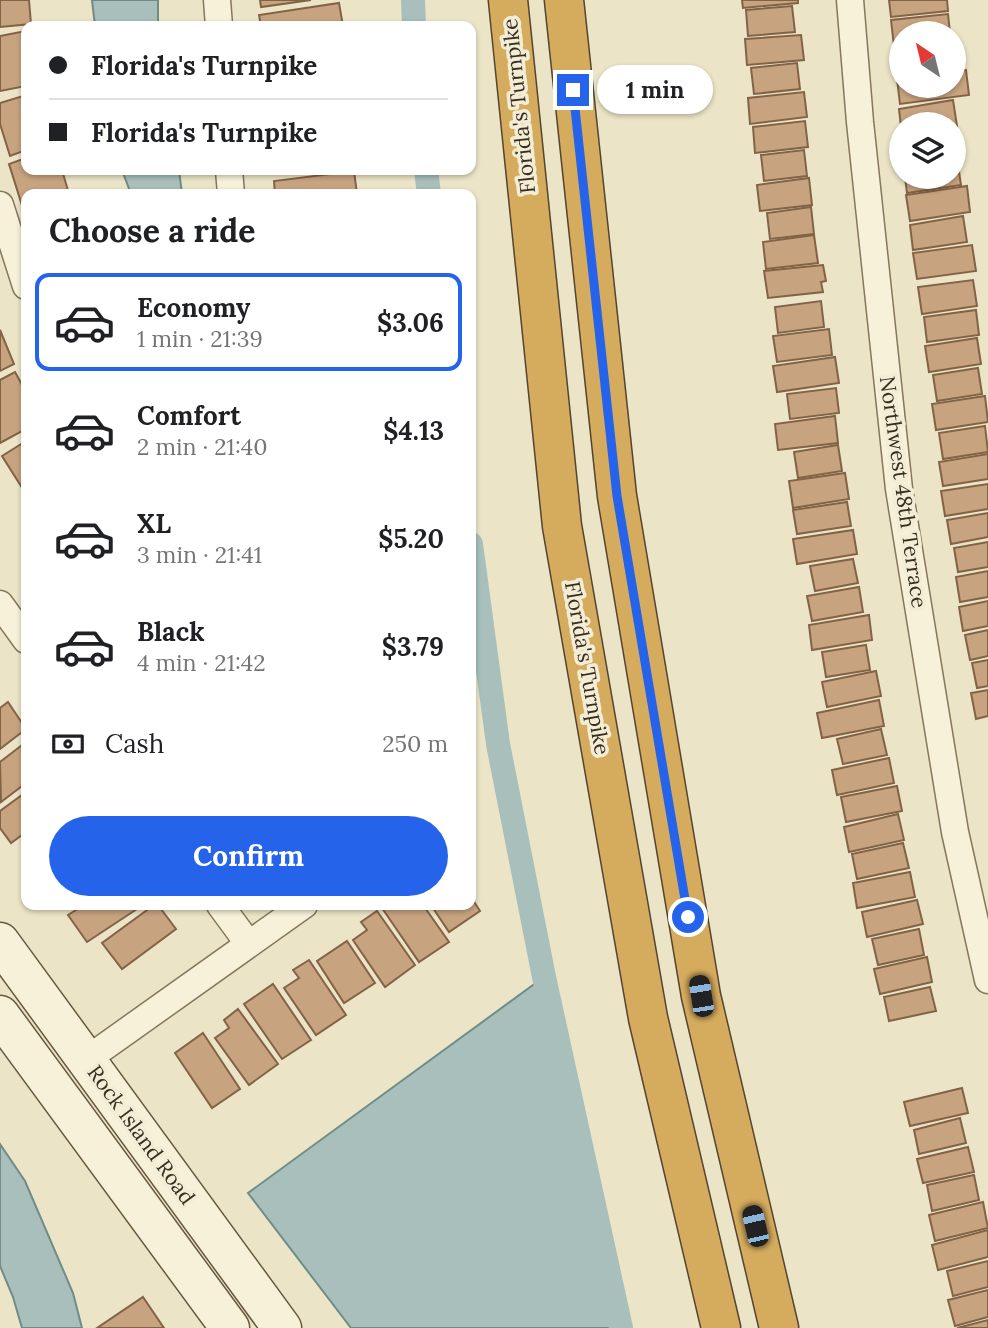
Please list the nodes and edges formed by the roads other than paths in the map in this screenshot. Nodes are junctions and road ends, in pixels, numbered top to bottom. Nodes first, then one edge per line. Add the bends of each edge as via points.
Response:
1 (217, 0) edge
2 (508, 0) edge
3 (564, 0) edge
4 (850, 0) edge
5 (219, 21) edge
6 (0, 205) edge
7 (21, 270) edge
8 (0, 604) edge
9 (21, 633) edge
10 (224, 910) edge
11 (297, 910) edge
12 (0, 942) edge
13 (248, 943) junction
14 (988, 980) edge
15 (0, 1015) edge
16 (86, 1060) junction
17 (276, 1326) edge
18 (230, 1328) edge
19 (722, 1328) edge
20 (779, 1328) edge

1 - 5 street
2 - 19 highway, Florida's Turnpike via 562,526 648,1018
3 - 20 highway via 617,496 701,996
4 - 14 street, Northwest 48th Terrace via 899,489 955,832
6 - 7 street
8 - 9 street
10 - 13 street
11 - 13 street
12 - 16 main road, Rock Island Road
13 - 16 street
15 - 18 main road, Rock Island Road
16 - 17 main road, Rock Island Road

